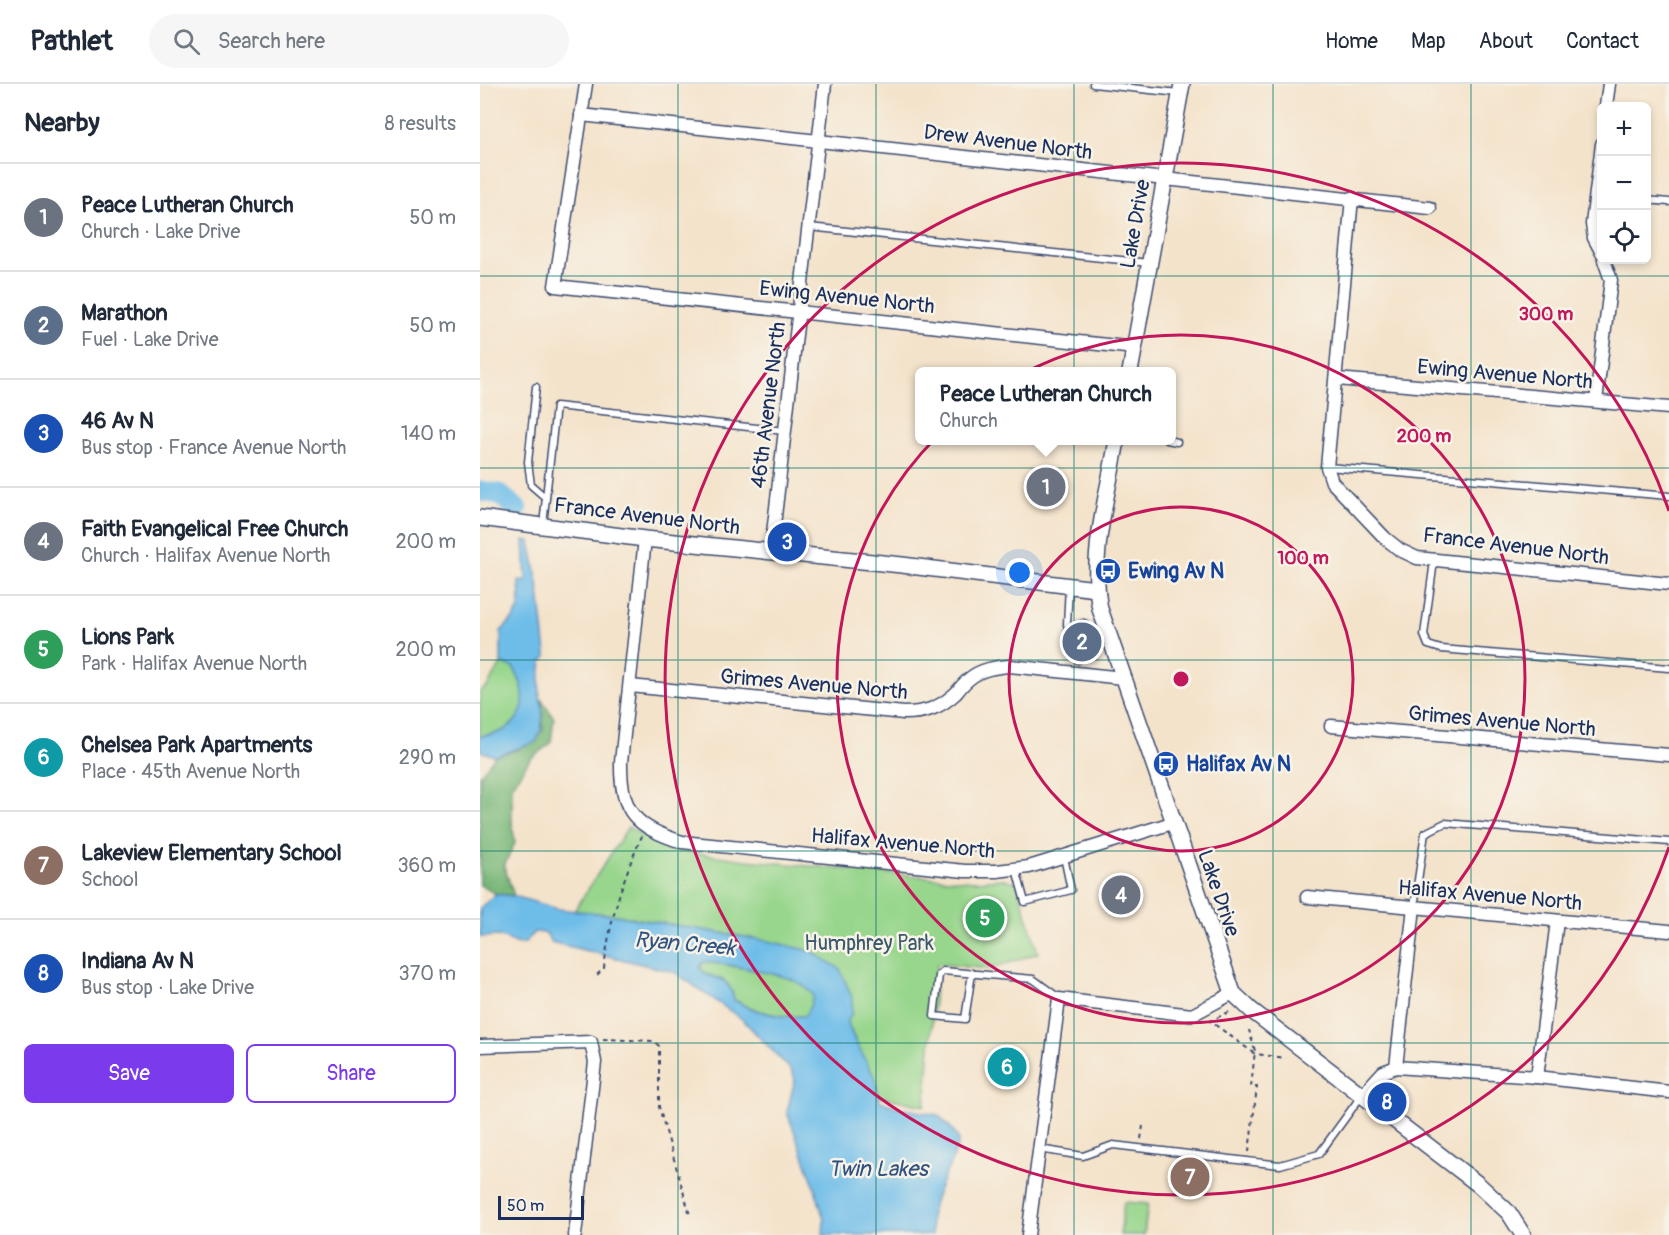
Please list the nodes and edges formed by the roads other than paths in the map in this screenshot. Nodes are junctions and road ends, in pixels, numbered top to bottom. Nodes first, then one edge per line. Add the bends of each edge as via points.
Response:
1 (586, 84) edge
2 (825, 84) edge
3 (1093, 84) edge
4 (1609, 84) edge
5 (1181, 89) edge
6 (1607, 102) edge
7 (582, 115) junction
8 (818, 140) junction
9 (1600, 156) edge
10 (1165, 179) junction
11 (1352, 198) junction
12 (1651, 200) edge
13 (1669, 202) edge
14 (1430, 208) dead end
15 (809, 227) junction
16 (1597, 244) edge
17 (1150, 263) junction
18 (1605, 264) edge
19 (799, 311) junction
20 (1135, 348) junction
21 (1131, 367) edge
22 (1337, 379) junction
23 (536, 387) dead end
24 (1596, 401) junction
25 (1669, 408) edge
26 (785, 431) junction
27 (1116, 445) edge
28 (1327, 467) junction
29 (1669, 496) edge
30 (546, 498) junction
31 (480, 518) edge
32 (543, 525) junction
33 (645, 539) junction
34 (771, 551) junction
35 (1434, 561) junction
36 (1669, 584) edge
37 (1069, 586) junction
38 (1096, 589) junction
39 (1068, 628) junction
40 (1107, 633) junction
41 (1088, 639) junction
42 (1078, 660) junction
43 (1669, 668) edge
44 (1079, 674) junction
45 (1123, 678) junction
46 (630, 686) junction
47 (1331, 726) dead end
48 (1669, 755) edge
49 (1172, 823) junction
50 (1669, 842) edge
51 (1064, 857) junction
52 (1016, 869) junction
53 (1306, 897) dead end
54 (1414, 907) junction
55 (1557, 921) junction
56 (1669, 931) edge
57 (972, 973) junction
58 (1233, 993) junction
59 (1059, 999) junction
60 (480, 1046) edge
61 (1396, 1067) junction
62 (1537, 1077) junction
63 (1669, 1092) edge
64 (1362, 1095) junction
65 (1039, 1149) junction
66 (575, 1235) edge
67 (1028, 1235) edge
68 (1522, 1235) edge

1 - 7 street
2 - 8 street, 46th Avenue North
3 - 5 lane
4 - 6 street
5 - 10 street, Lake Drive
7 - 8 street, Drew Avenue North
7 - 19 street, Ewing Avenue North via 555,286
8 - 10 street, Drew Avenue North
8 - 15 street, 46th Avenue North
9 - 16 street via 1592,224
10 - 11 street, Drew Avenue North
10 - 17 street, Lake Drive
11 - 14 street, Drew Avenue North
11 - 22 street
12 - 13 lane
15 - 17 lane
15 - 19 street, 46th Avenue North
17 - 20 street, Lake Drive
18 - 24 street via 1611,280
19 - 20 street, Ewing Avenue North
19 - 26 street, 46th Avenue North
20 - 21 street, Lake Drive
22 - 24 street, Ewing Avenue North
22 - 28 street
23 - 30 lane via 528,462 531,485
24 - 25 street, Ewing Avenue North
26 - 30 lane via 556,406
26 - 34 street, 46th Avenue North
27 - 38 street, Lake Drive via 1098,551
28 - 29 lane
28 - 35 street, France Avenue North via 1332,482 1385,538 1417,558
30 - 32 lane
31 - 32 street, France Avenue North
32 - 33 street, France Avenue North
33 - 34 street, France Avenue North
33 - 46 street
34 - 37 street, France Avenue North
35 - 36 street, France Avenue North
35 - 43 lane via 1424,635 1428,645
37 - 38 street, France Avenue North
37 - 39 lane
38 - 40 street, Lake Drive
39 - 41 lane via 1084,623
39 - 42 lane
40 - 41 lane
40 - 45 street, Lake Drive
41 - 42 lane via 1094,654
42 - 44 lane
44 - 45 street, Grimes Avenue North
44 - 46 street, Grimes Avenue North via 995,667 968,680 934,709 919,713
45 - 49 street, Lake Drive
46 - 52 street, Halifax Avenue North via 620,780 632,815 646,828 682,842 965,871
47 - 48 street, Grimes Avenue North
49 - 51 street, Halifax Avenue North
49 - 58 street, Lake Drive
50 - 54 lane via 1445,823 1425,833
51 - 52 street, Halifax Avenue North
51 - 52 lane via 1071,890 1025,902
53 - 54 street, Halifax Avenue North
54 - 55 street, Halifax Avenue North
54 - 61 street
55 - 56 street, Halifax Avenue North
55 - 62 street
57 - 57 lane via 943,971 939,975 934,1016 965,1018
57 - 59 lane via 1033,979
58 - 59 street via 1192,1015
58 - 64 street, Lake Drive
59 - 65 street
60 - 66 street via 597,1041
61 - 62 street
61 - 64 street via 1383,1072
62 - 63 street
64 - 65 lane via 1319,1154 1280,1164 1113,1145 1083,1156
64 - 68 street, Lake Drive via 1479,1185 1509,1212
65 - 67 street

